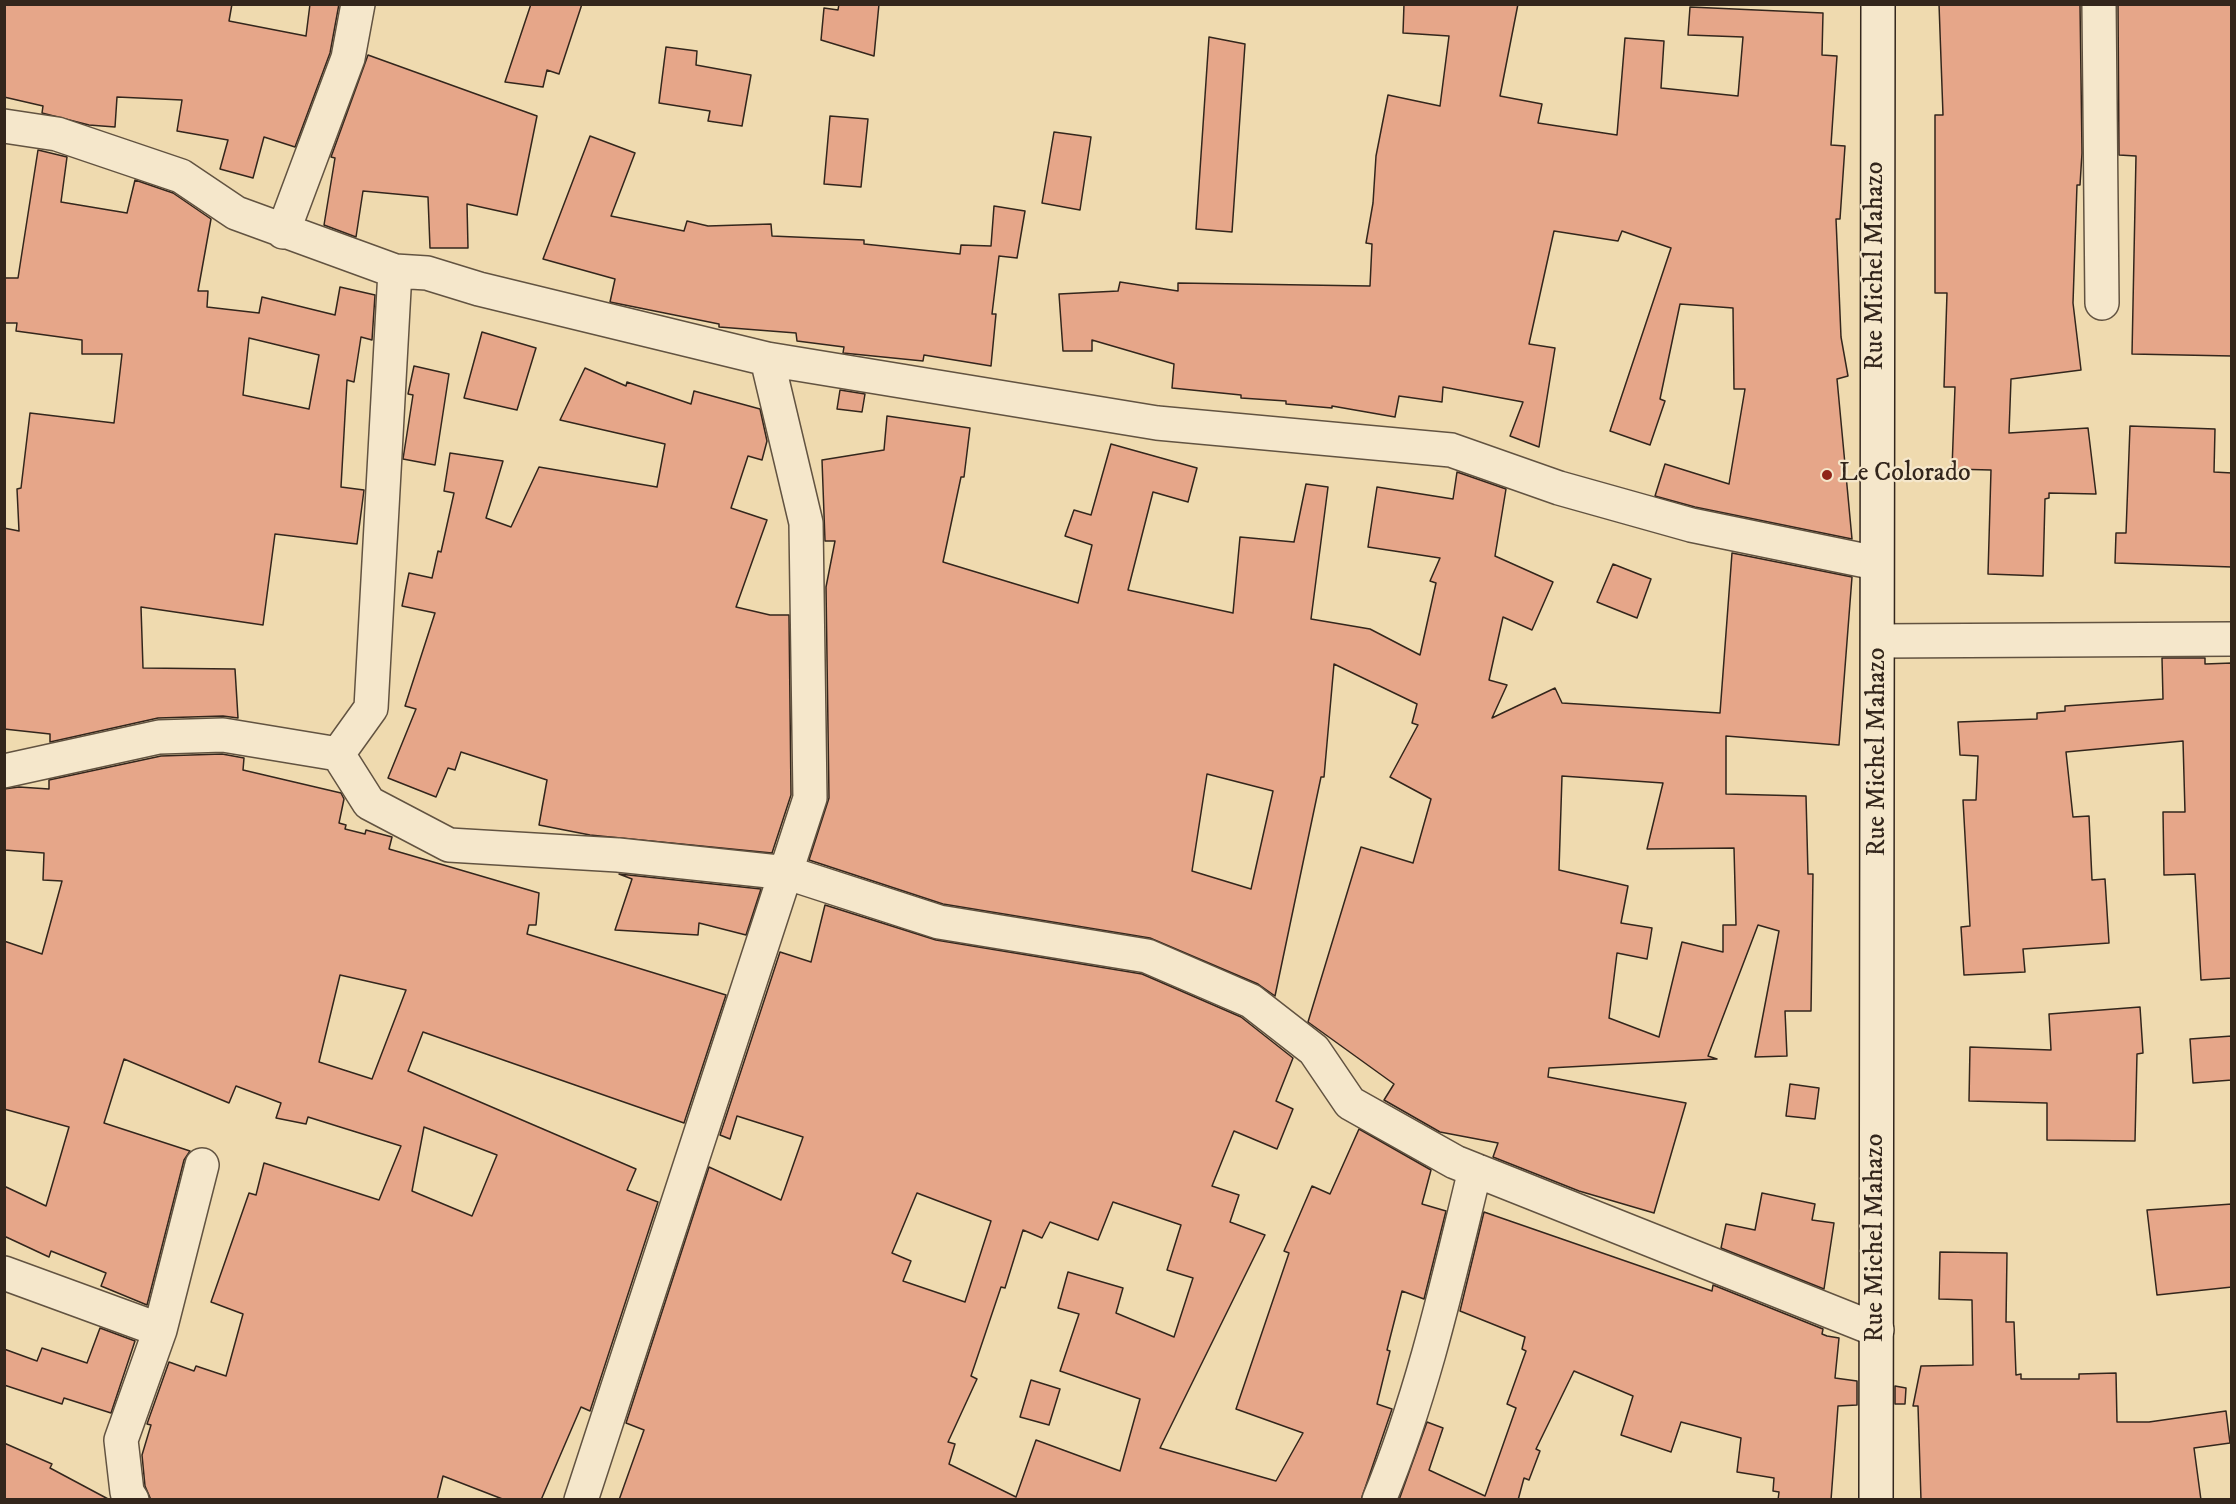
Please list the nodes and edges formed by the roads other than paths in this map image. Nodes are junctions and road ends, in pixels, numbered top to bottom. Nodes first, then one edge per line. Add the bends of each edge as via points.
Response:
1 (358, 4) edge
2 (1878, 4) edge
3 (2099, 4) edge
4 (4, 126) edge
5 (283, 232) junction
6 (395, 271) junction
7 (2102, 303) dead end
8 (767, 359) junction
9 (1876, 563) junction
10 (2232, 639) edge
11 (1879, 641) junction
12 (338, 754) junction
13 (4, 771) edge
14 (788, 873) junction
15 (202, 1165) dead end
16 (1475, 1170) junction
17 (4, 1273) edge
18 (160, 1330) junction
19 (1877, 1330) junction
20 (132, 1500) edge
21 (580, 1500) edge
22 (1379, 1500) edge
23 (1876, 1500) edge

1 - 5 street via 348,58
2 - 9 street, Rue Michel Mahazo
3 - 7 street
4 - 5 street via 57,134 181,176 236,213
5 - 6 street
6 - 8 street via 427,273
6 - 12 street via 371,708
8 - 9 street via 1157,423 1451,450 1558,488 1691,525
8 - 14 street via 806,523 810,798
9 - 11 street, Rue Michel Mahazo
10 - 11 street
11 - 19 street, Rue Michel Mahazo
12 - 13 street via 223,735 159,737
12 - 14 street via 369,803 449,845 618,855
14 - 16 street via 939,922 1147,956 1251,1002 1314,1050 1350,1103
14 - 21 street
15 - 18 street
16 - 19 street
16 - 22 street via 1441,1311
17 - 18 street
18 - 20 street via 121,1440 127,1492
19 - 23 street, Rue Michel Mahazo

